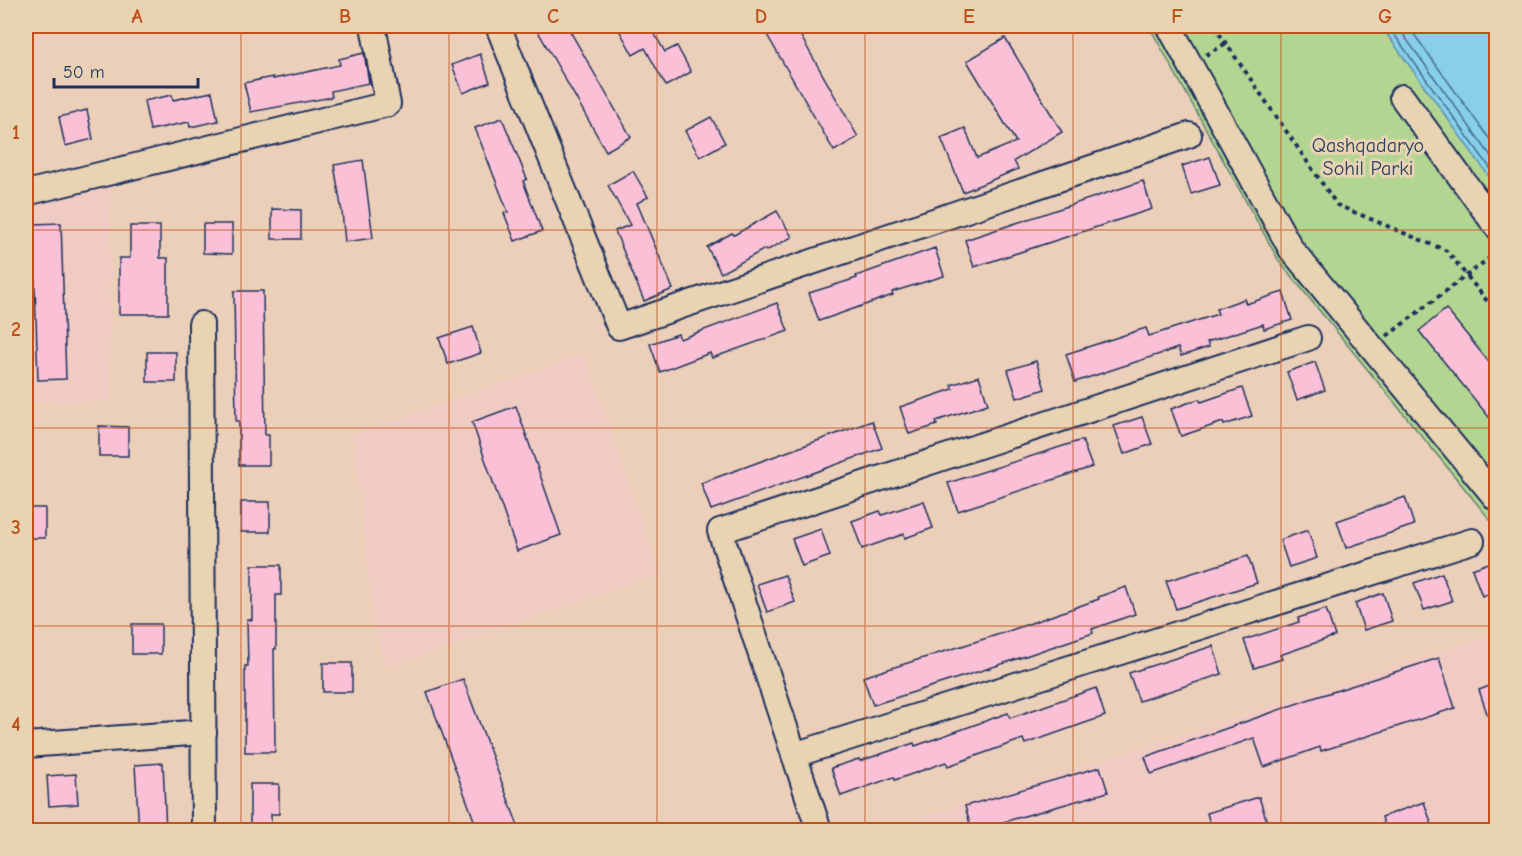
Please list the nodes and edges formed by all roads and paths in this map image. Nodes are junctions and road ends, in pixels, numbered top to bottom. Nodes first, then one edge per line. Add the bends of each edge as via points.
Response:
1 (373, 26) edge
2 (498, 26) edge
3 (1169, 26) edge
4 (1214, 26) edge
5 (1402, 97) dead end
6 (1190, 135) dead end
7 (26, 193) edge
8 (1497, 226) edge
9 (1497, 253) edge
10 (1467, 276) junction
11 (1497, 312) edge
12 (201, 324) dead end
13 (1308, 338) dead end
14 (1372, 348) junction
15 (1497, 498) edge
16 (1472, 541) dead end
17 (204, 732) junction
18 (26, 745) edge
19 (794, 755) junction
20 (204, 831) edge
21 (819, 831) edge

1 - 7 street via 388,104
2 - 6 street via 619,327
3 - 14 street via 1291,249
4 - 10 path via 1337,206 1448,251
5 - 8 street
9 - 10 path
10 - 11 path
10 - 14 path
12 - 17 street
13 - 19 street via 720,531
14 - 15 street
16 - 19 street
17 - 18 street
17 - 20 street
19 - 21 street

